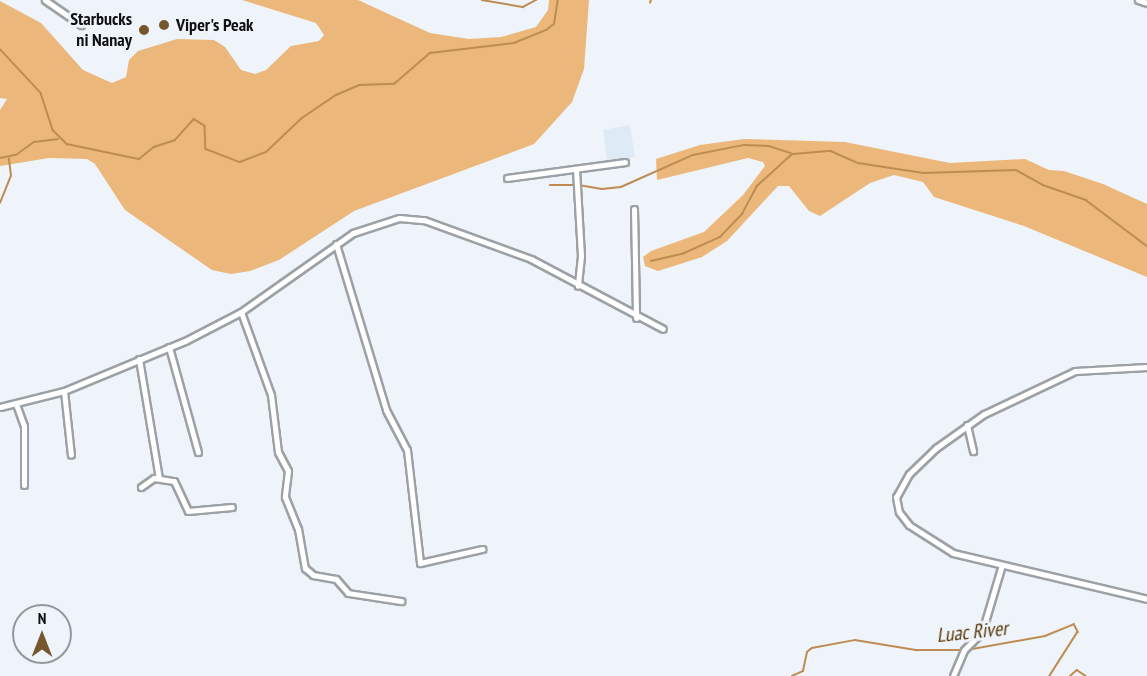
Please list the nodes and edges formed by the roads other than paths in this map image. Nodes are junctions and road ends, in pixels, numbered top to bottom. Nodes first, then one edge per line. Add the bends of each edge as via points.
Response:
1 (45, 0) edge
2 (1138, 0) edge
3 (1147, 3) edge
4 (81, 25) dead end
5 (625, 162) dead end
6 (576, 169) junction
7 (507, 178) dead end
8 (634, 209) dead end
9 (336, 244) junction
10 (578, 286) junction
11 (242, 312) junction
12 (636, 318) junction
13 (663, 329) dead end
14 (169, 347) junction
15 (140, 359) junction
16 (1147, 367) edge
17 (64, 391) junction
18 (16, 404) junction
19 (0, 407) edge
20 (967, 425) junction
21 (973, 451) dead end
22 (198, 452) dead end
23 (71, 455) dead end
24 (159, 478) junction
25 (24, 485) dead end
26 (141, 487) dead end
27 (232, 507) dead end
28 (482, 549) dead end
29 (1001, 568) junction
30 (1147, 599) edge
31 (401, 601) dead end
32 (953, 676) edge

1 - 4 street
2 - 3 street
5 - 6 street
6 - 7 street
6 - 10 street via 581,240
8 - 12 street
9 - 10 street via 371,225 412,218 509,250
9 - 11 street
9 - 28 street via 386,410 406,450 420,563
10 - 12 street
11 - 14 street
11 - 31 street via 271,395 278,452 288,471 285,497 298,530 305,568 313,575 336,579 348,593
12 - 13 street
14 - 15 street
14 - 22 street
15 - 17 street
15 - 24 street
16 - 20 street via 1075,371
17 - 18 street
17 - 23 street
18 - 19 street
18 - 25 street via 24,426
20 - 21 street
20 - 29 street via 909,474 899,489 897,504 909,525 943,548
24 - 26 street via 149,479
24 - 27 street via 178,484 188,511
29 - 30 street
29 - 32 street via 982,632 964,650

